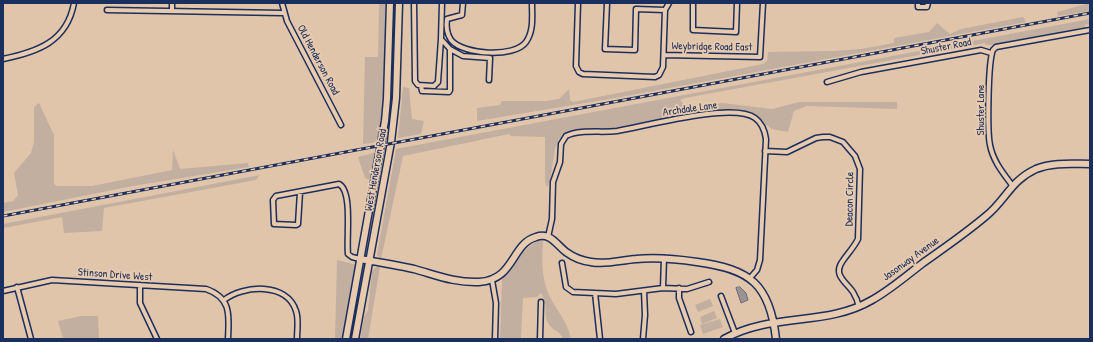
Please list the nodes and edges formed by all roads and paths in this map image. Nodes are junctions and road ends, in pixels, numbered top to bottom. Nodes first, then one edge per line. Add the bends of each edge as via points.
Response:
1 (74, 3) edge
2 (172, 3) edge
3 (282, 3) edge
4 (390, 3) edge
5 (399, 3) edge
6 (414, 3) edge
7 (442, 3) edge
8 (463, 3) edge
9 (532, 3) edge
10 (578, 3) edge
11 (607, 3) edge
12 (669, 3) edge
13 (692, 3) edge
14 (737, 3) edge
15 (763, 3) edge
16 (918, 3) edge
17 (928, 3) edge
18 (106, 10) dead end
19 (665, 10) junction
20 (172, 11) junction
21 (283, 13) junction
22 (1090, 30) edge
23 (442, 39) junction
24 (450, 49) junction
25 (992, 53) junction
26 (664, 55) junction
27 (3, 59) edge
28 (489, 80) dead end
29 (828, 82) dead end
30 (421, 86) junction
31 (341, 125) dead end
32 (765, 151) junction
33 (1090, 164) edge
34 (1012, 185) junction
35 (300, 192) junction
36 (548, 237) junction
37 (664, 258) junction
38 (360, 259) junction
39 (370, 261) junction
40 (562, 263) dead end
41 (750, 278) junction
42 (492, 280) junction
43 (709, 282) dead end
44 (140, 286) junction
45 (17, 287) junction
46 (663, 288) junction
47 (678, 288) junction
48 (3, 290) edge
49 (644, 291) junction
50 (595, 293) junction
51 (721, 296) dead end
52 (224, 300) junction
53 (541, 302) dead end
54 (859, 307) junction
55 (774, 322) junction
56 (691, 332) dead end
57 (735, 333) junction
58 (31, 339) edge
59 (157, 339) edge
60 (228, 339) edge
61 (297, 339) edge
62 (346, 339) edge
63 (355, 339) edge
64 (495, 339) edge
65 (540, 339) edge
66 (600, 339) edge
67 (643, 339) edge
68 (724, 339) edge
69 (776, 339) edge

1 - 27 street via 65,27 51,42 39,50
2 - 20 street
3 - 21 street, Old Henderson Road
4 - 38 street, West Henderson Road via 385,121
5 - 39 street, West Henderson Road via 394,122
6 - 30 street via 415,81
7 - 23 street
8 - 9 street via 462,15 447,19 448,33 452,41 462,48 474,51 506,53 523,46 529,37
10 - 26 street, Weybridge Road East via 576,66 579,72 655,77 662,72
11 - 19 street via 605,49 635,50 636,9
12 - 19 street
13 - 14 street via 693,30 736,32
15 - 26 street, Weybridge Road East via 760,58
16 - 17 street via 918,7 922,8 927,7
18 - 20 street
19 - 26 street, Weybridge Road East
20 - 21 street
21 - 31 street, Old Henderson Road
22 - 25 street via 996,47
23 - 24 street
23 - 30 street via 438,82 434,86
24 - 28 street via 463,56 490,58
24 - 30 street via 449,92 422,91
25 - 29 street, Shuster Road via 981,50 861,72
25 - 34 street, Shuster Lane via 988,126 990,146 1000,170
32 - 36 street, Archdale Lane via 765,134 762,126 756,118 742,114 714,113 618,131 568,134 561,144 560,162 553,182 552,219
32 - 41 street, Archdale Lane via 760,260 757,270
32 - 54 street, Deacon Circle via 788,152 816,138 830,137 843,142 855,156 860,168 858,239 842,262 839,272 840,278 853,292
33 - 34 street, Jasonway Avenue via 1043,166
34 - 54 street, Jasonway Avenue via 987,215
35 - 35 street via 274,198 274,224 298,224
35 - 38 street via 336,184 342,186 347,202 348,254
36 - 37 street via 570,255 588,262
36 - 42 street via 537,236 529,240 505,271
37 - 41 street via 733,269
37 - 46 street
38 - 39 street
38 - 62 street, West Henderson Road
39 - 42 street via 456,281
39 - 63 street, West Henderson Road
40 - 50 street via 568,289 573,292
41 - 55 street via 766,299
42 - 64 street via 496,303
43 - 47 street via 690,289
44 - 45 street, Stinson Drive West via 61,280
44 - 52 street, Stinson Drive West via 200,288 213,291
44 - 59 street via 140,303
45 - 48 street, Stinson Drive West
45 - 58 street
46 - 47 street
46 - 49 street
47 - 56 street
49 - 50 street
49 - 67 street
50 - 66 street
51 - 57 street
52 - 60 street via 228,310
52 - 61 street via 246,290 281,293 291,301 297,312
53 - 65 street
54 - 55 street, Jasonway Avenue via 840,314
55 - 57 street, Jasonway Avenue
55 - 69 street
57 - 68 street, Jasonway Avenue

